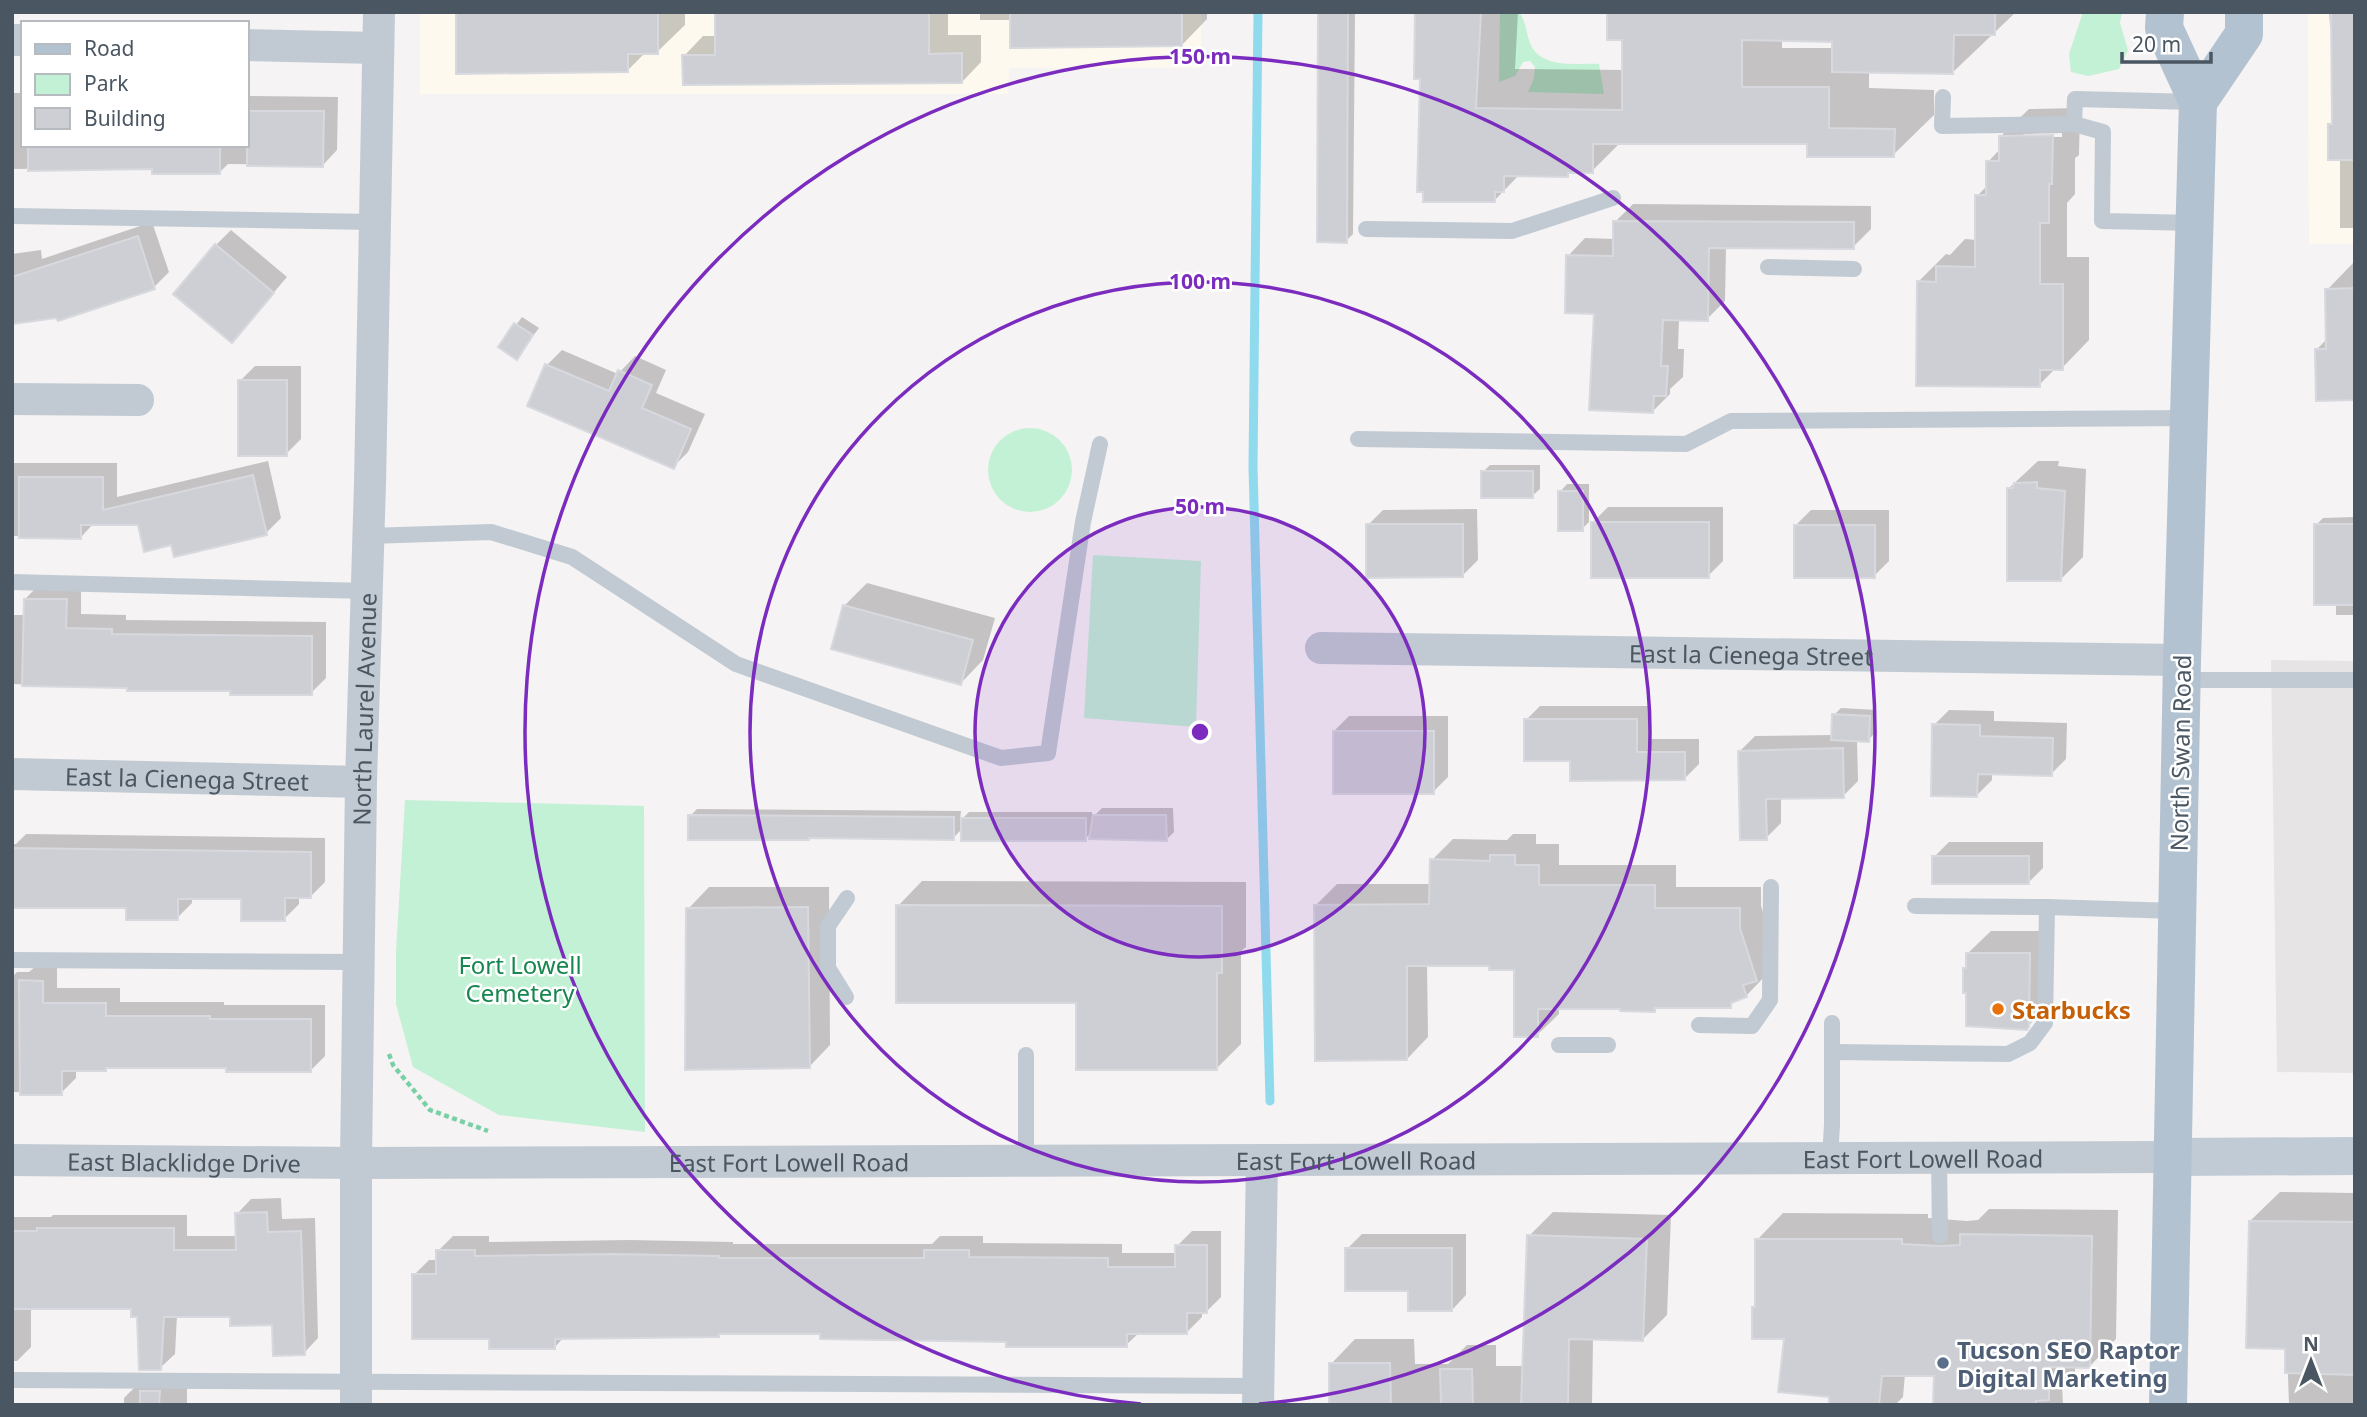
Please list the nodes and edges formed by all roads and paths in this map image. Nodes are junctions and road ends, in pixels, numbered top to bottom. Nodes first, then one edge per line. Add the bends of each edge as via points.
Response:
1 (379, 12) edge
2 (2165, 12) edge
3 (2244, 12) edge
4 (248, 45) edge
5 (377, 48) junction
6 (1943, 97) dead end
7 (2198, 102) junction
8 (2074, 124) junction
9 (1613, 198) dead end
10 (12, 216) edge
11 (374, 222) junction
12 (2195, 223) junction
13 (1366, 229) dead end
14 (1768, 267) dead end
15 (1854, 269) dead end
16 (12, 400) edge
17 (138, 400) dead end
18 (2189, 418) junction
19 (1358, 439) dead end
20 (1100, 444) dead end
21 (369, 536) junction
22 (12, 582) edge
23 (367, 591) junction
24 (1321, 648) dead end
25 (2182, 670) junction
26 (2355, 680) edge
27 (12, 774) edge
28 (361, 782) junction
29 (1770, 887) dead end
30 (847, 898) dead end
31 (1915, 906) dead end
32 (2047, 907) junction
33 (2177, 911) junction
34 (12, 960) edge
35 (359, 962) junction
36 (846, 997) dead end
37 (1832, 1023) dead end
38 (1699, 1026) dead end
39 (1559, 1045) dead end
40 (1608, 1045) dead end
41 (1832, 1052) junction
42 (389, 1053) dead end
43 (1026, 1055) dead end
44 (498, 1134) dead end
45 (2355, 1156) edge
46 (2173, 1157) junction
47 (1830, 1158) junction
48 (1939, 1158) junction
49 (12, 1160) edge
50 (1262, 1160) junction
51 (1026, 1161) junction
52 (356, 1163) junction
53 (1940, 1236) dead end
54 (12, 1380) edge
55 (356, 1393) edge
56 (1258, 1395) edge
57 (2168, 1405) edge

1 - 5 street, North Laurel Avenue
2 - 7 main road, North Swan Road via 2164,28
3 - 7 main road via 2244,34
4 - 5 street
5 - 11 street, North Laurel Avenue
6 - 8 lane via 1942,126
7 - 8 lane via 2075,99
7 - 12 main road, North Swan Road
8 - 12 lane via 2103,132 2102,221
9 - 13 lane via 1512,231
10 - 11 lane
11 - 21 street, North Laurel Avenue
12 - 18 main road, North Swan Road
14 - 15 lane
16 - 17 street
18 - 19 lane via 1731,421 1686,444
18 - 25 main road, North Swan Road
20 - 21 lane via 1083,522 1048,753 1001,758 736,664 572,557 491,532
21 - 23 street, North Laurel Avenue
22 - 23 lane
23 - 28 street, North Laurel Avenue
24 - 25 street, East la Cienega Street
25 - 26 lane
25 - 33 main road, North Swan Road
27 - 28 street, East la Cienega Street
28 - 35 street, North Laurel Avenue
29 - 38 lane via 1770,1000 1752,1026
30 - 36 lane via 828,926 828,968
31 - 32 lane
32 - 33 lane
32 - 41 lane via 2045,1023 2030,1044 2008,1054
33 - 46 main road, North Swan Road
34 - 35 lane
35 - 52 street, North Laurel Avenue
37 - 41 lane
39 - 40 lane
41 - 47 lane
42 - 44 path via 393,1065 430,1110
43 - 51 lane
45 - 46 street, East Fort Lowell Road
46 - 48 street, East Fort Lowell Road
46 - 57 main road, North Swan Road
47 - 48 street, East Fort Lowell Road
47 - 50 street, East Fort Lowell Road
48 - 53 lane
49 - 52 street, East Blacklidge Drive
50 - 51 street, East Fort Lowell Road
50 - 56 street
51 - 52 street, East Fort Lowell Road
52 - 55 street, North Laurel Avenue
54 - 55 lane
55 - 56 lane

